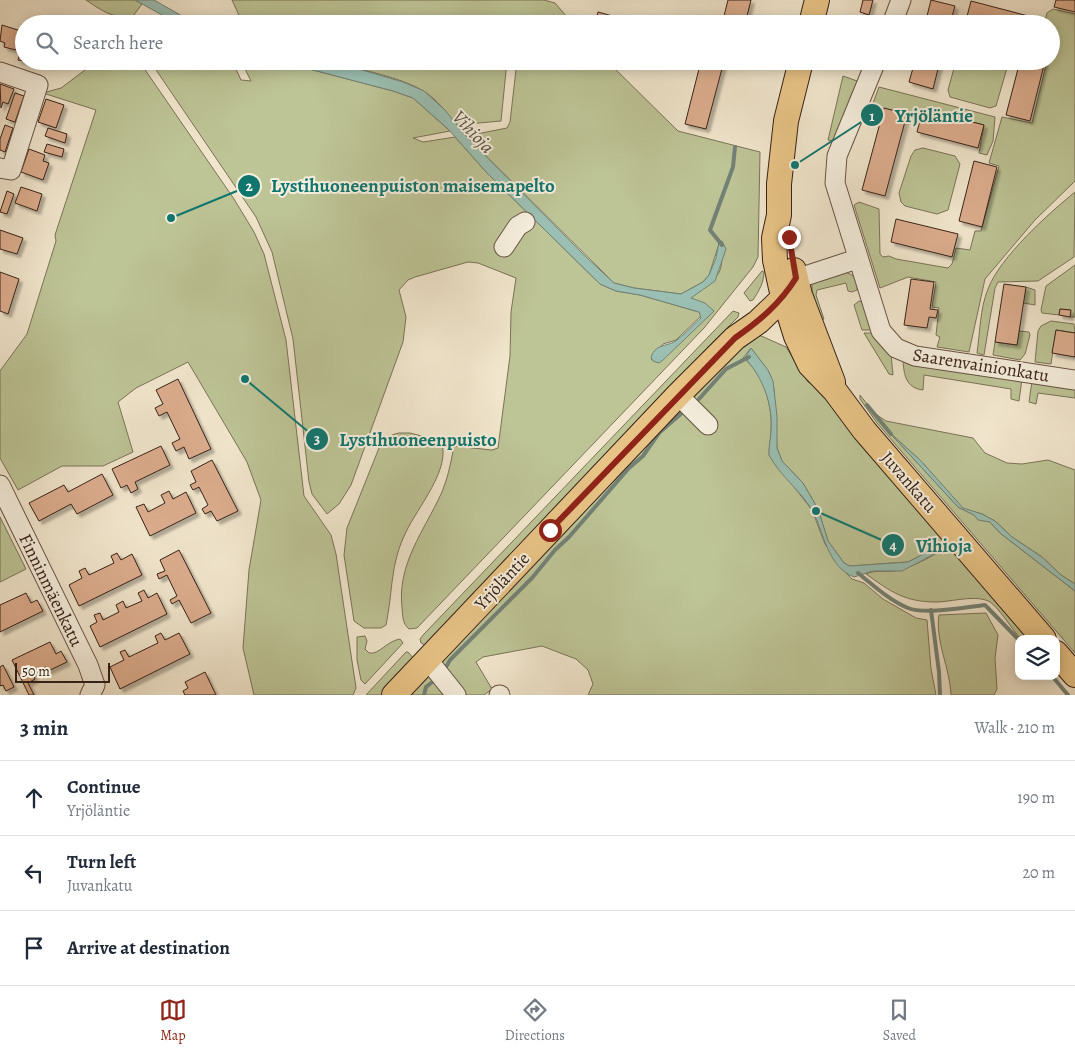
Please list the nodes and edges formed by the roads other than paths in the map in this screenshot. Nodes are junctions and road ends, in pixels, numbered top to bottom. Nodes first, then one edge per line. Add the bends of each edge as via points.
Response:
1 (817, 0) edge
2 (902, 0) edge
3 (813, 15) edge
4 (896, 15) edge
5 (799, 70) edge
6 (872, 70) edge
7 (0, 72) edge
8 (0, 168) edge
9 (525, 222) dead end
10 (504, 247) dead end
11 (857, 259) junction
12 (787, 288) junction
13 (1075, 380) edge
14 (678, 395) junction
15 (708, 425) dead end
16 (0, 485) edge
17 (1041, 635) edge
18 (1060, 658) edge
19 (428, 660) junction
20 (1075, 675) edge
21 (90, 695) edge
22 (394, 695) edge
23 (456, 695) edge

1 - 3 main road
2 - 4 street
5 - 12 main road, Juvankatu via 786,121 779,215 774,238 775,260
6 - 11 street, Saarenvainionkatu via 837,156 829,185
7 - 8 street via 38,85 10,170
9 - 10 street via 518,226
11 - 12 street
11 - 13 street, Saarenvainionkatu via 881,331 904,353
12 - 14 main road, Yrjöläntie via 751,314 735,338
12 - 17 main road, Juvankatu via 800,295 836,391 870,437
14 - 15 street
14 - 19 main road, Yrjöläntie
16 - 21 street, Finninmäenkatu via 88,665 95,685
18 - 20 main road
19 - 22 main road, Yrjöläntie
19 - 23 street

